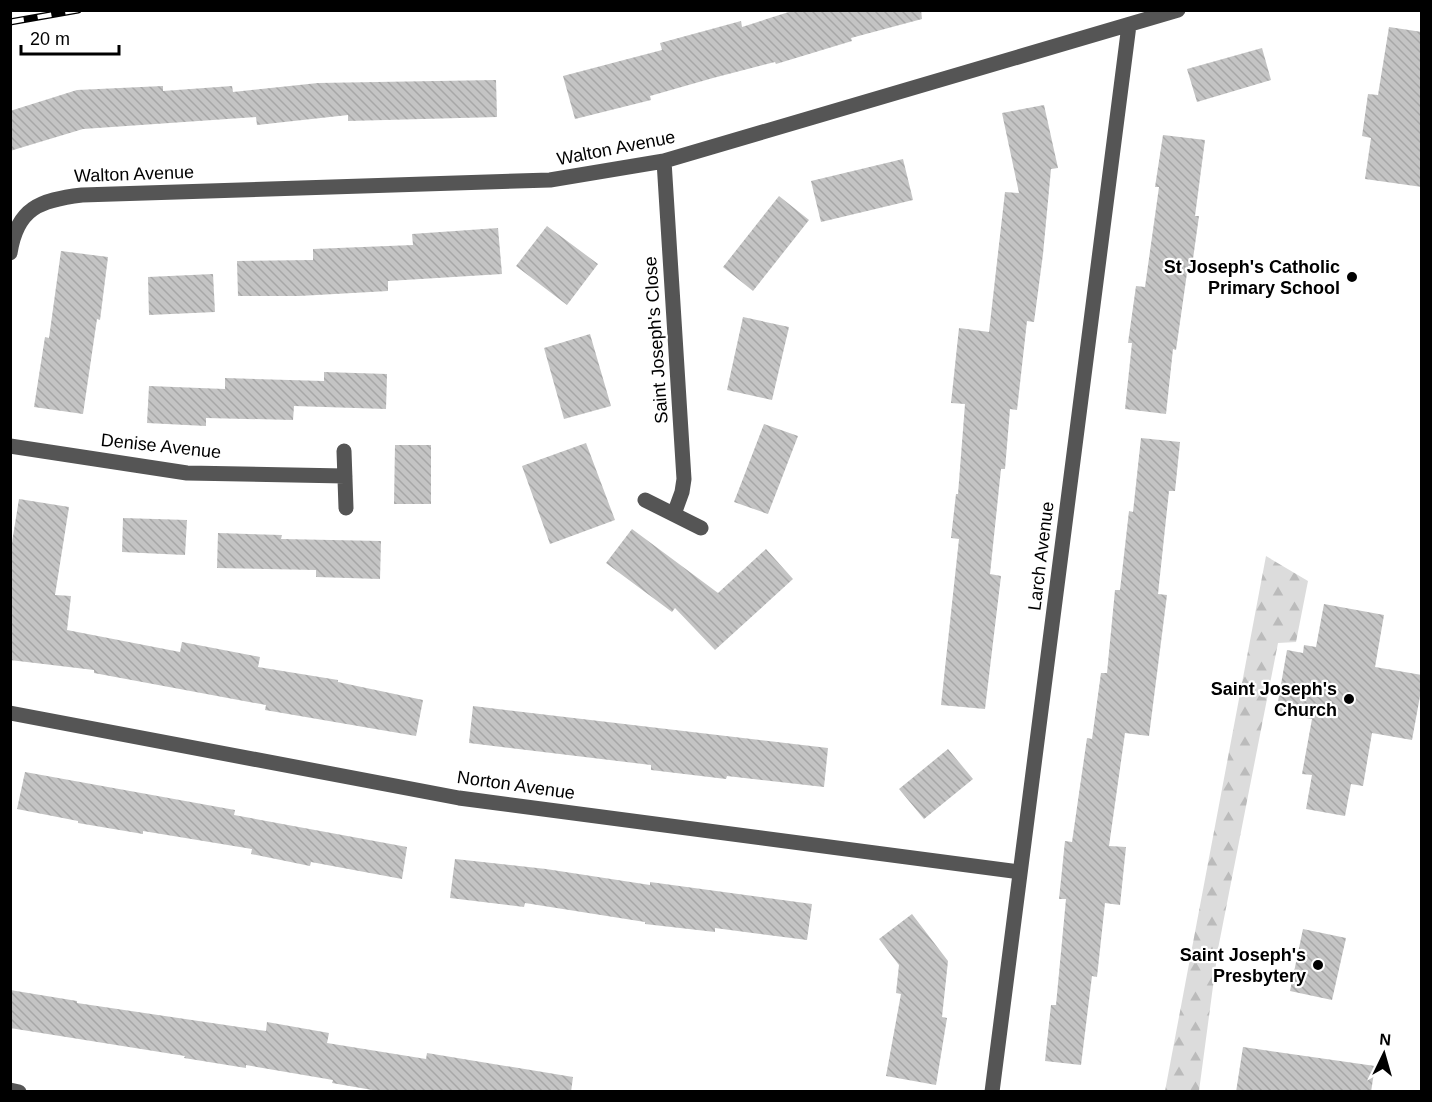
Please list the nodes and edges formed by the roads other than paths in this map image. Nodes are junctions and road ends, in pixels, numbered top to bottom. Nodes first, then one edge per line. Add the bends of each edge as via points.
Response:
1 (1178, 10) edge
2 (1129, 25) junction
3 (664, 161) junction
4 (10, 253) edge
5 (10, 446) edge
6 (344, 451) dead end
7 (345, 476) junction
8 (645, 500) dead end
9 (346, 508) dead end
10 (674, 514) junction
11 (701, 528) dead end
12 (10, 712) edge
13 (1020, 872) junction
14 (10, 1090) edge
15 (19, 1092) edge
16 (993, 1092) edge

1 - 2 street, Walton Avenue
2 - 3 street, Walton Avenue
2 - 13 street, Larch Avenue
3 - 4 street, Walton Avenue via 550,180 57,198 28,212 18,225
3 - 10 street, Saint Joseph's Close via 684,479
5 - 7 street, Denise Avenue via 186,472
6 - 7 street
7 - 9 street
8 - 10 street
10 - 11 street
12 - 13 street, Norton Avenue via 459,798
13 - 16 street, Larch Avenue
14 - 15 street

